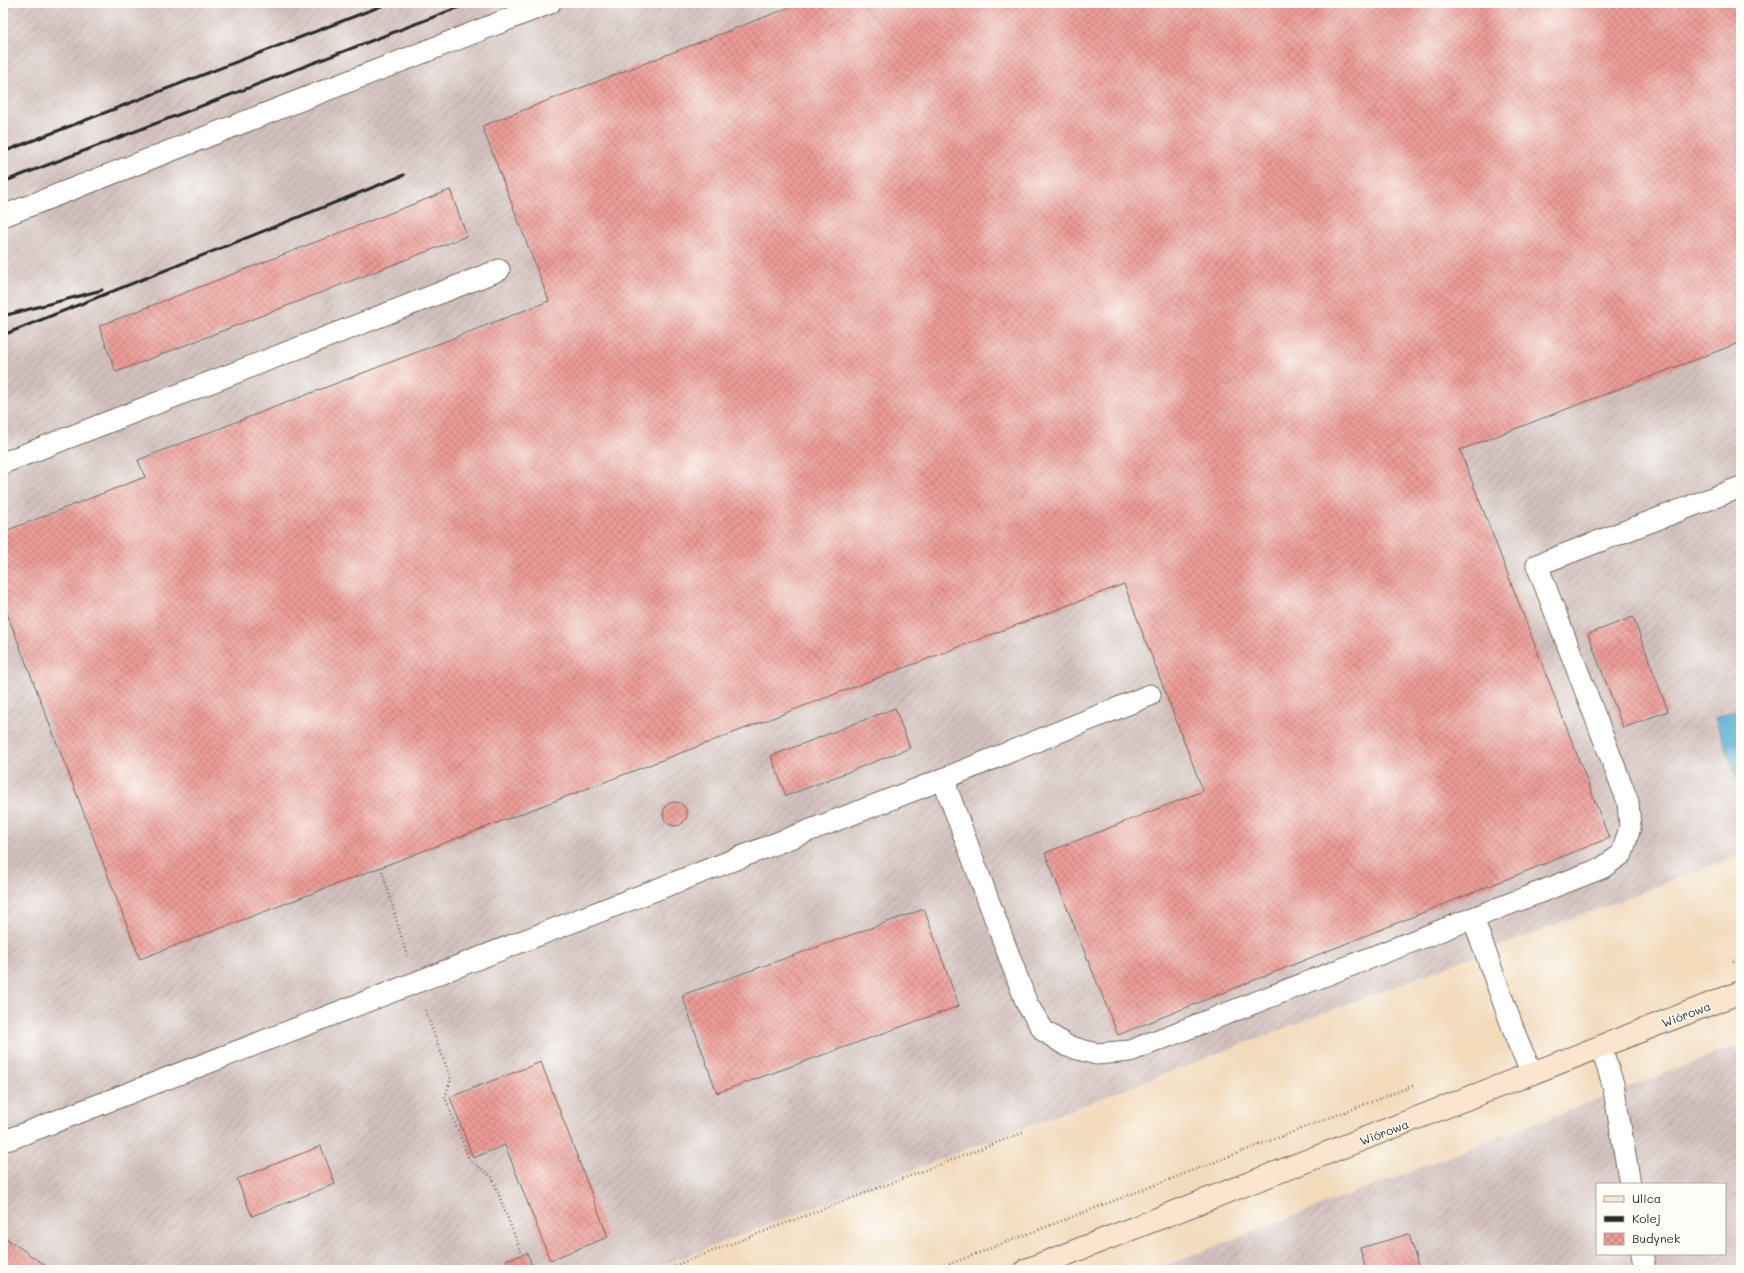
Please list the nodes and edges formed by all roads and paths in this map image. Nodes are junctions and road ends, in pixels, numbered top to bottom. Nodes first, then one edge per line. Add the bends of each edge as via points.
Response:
1 (550, 3) edge
2 (3, 216) edge
3 (499, 270) dead end
4 (3, 463) edge
5 (1741, 487) edge
6 (1150, 695) dead end
7 (943, 779) junction
8 (381, 867) dead end
9 (1473, 918) junction
10 (1741, 959) edge
11 (1726, 965) dead end
12 (415, 983) junction
13 (1741, 992) edge
14 (1601, 1048) junction
15 (1533, 1074) junction
16 (1416, 1085) dead end
17 (1025, 1132) dead end
18 (3, 1140) edge
19 (1630, 1183) edge
20 (522, 1252) dead end
21 (1642, 1255) edge
22 (663, 1270) edge
23 (934, 1270) edge
24 (1026, 1270) edge
25 (1645, 1270) edge

1 - 2 lane
3 - 4 lane
5 - 9 lane via 1537,565 1628,802 1630,827 1622,854 1602,868
6 - 7 lane
7 - 9 lane via 1026,1004 1044,1031 1067,1046 1096,1054 1130,1050
7 - 12 lane
8 - 12 path
9 - 15 lane via 1519,1045
10 - 11 path
12 - 18 lane via 10,1140
12 - 20 path via 451,1079 445,1097 469,1160 492,1178
13 - 14 street, Wiórowa
14 - 15 street, Wiórowa
14 - 19 lane via 1613,1084
15 - 24 street, Wiórowa
16 - 23 path
17 - 22 path
21 - 25 lane

